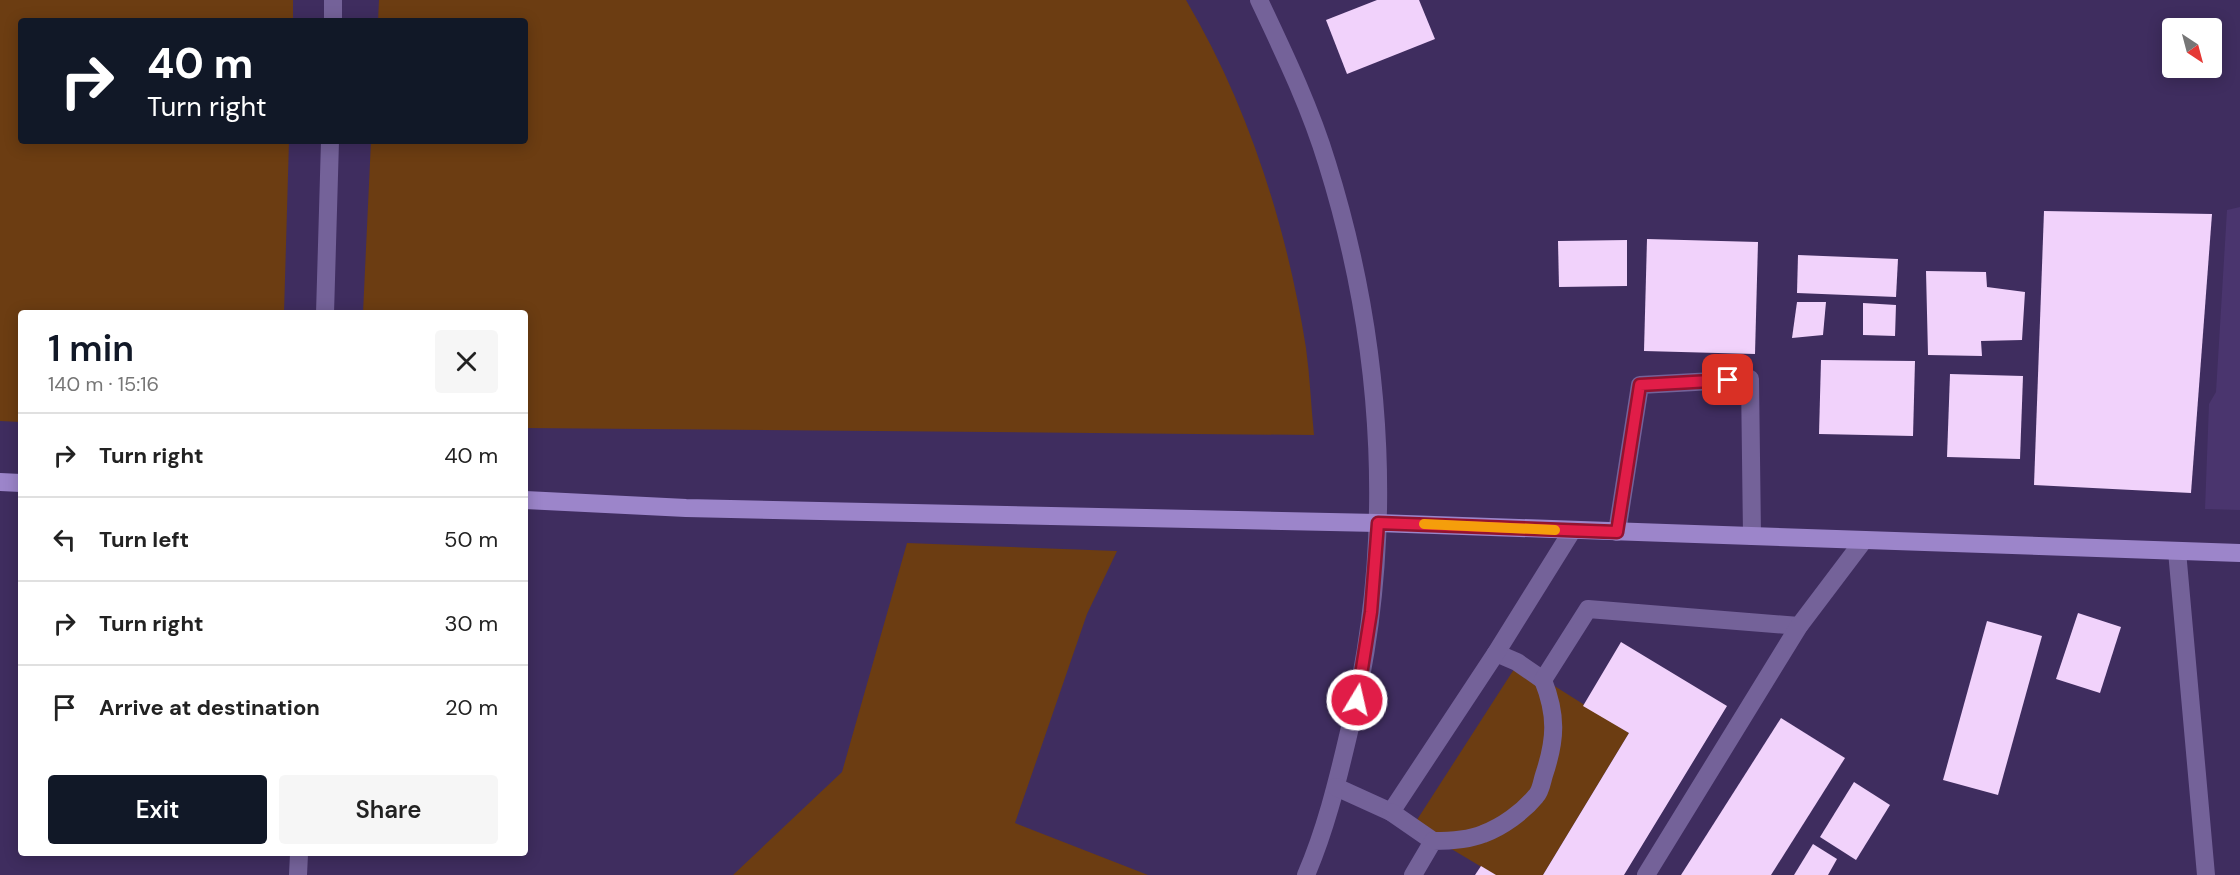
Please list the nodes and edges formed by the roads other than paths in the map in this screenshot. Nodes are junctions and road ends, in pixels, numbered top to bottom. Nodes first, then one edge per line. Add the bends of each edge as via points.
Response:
1 (333, 0) edge
2 (1259, 0) edge
3 (333, 18) edge
4 (330, 144) edge
5 (325, 310) edge
6 (0, 482) edge
7 (18, 483) edge
8 (528, 500) edge
9 (1378, 523) junction
10 (1572, 531) junction
11 (1617, 532) junction
12 (1752, 536) junction
13 (1864, 540) junction
14 (2177, 551) junction
15 (2240, 553) edge
16 (1799, 626) junction
17 (1496, 653) junction
18 (1543, 680) junction
19 (1336, 787) junction
20 (1391, 812) junction
21 (1433, 841) junction
22 (298, 856) edge
23 (298, 875) edge
24 (1305, 875) edge
25 (1413, 875) edge
26 (1647, 875) edge
27 (2206, 875) edge

1 - 3 street
2 - 9 street via 1299,86 1327,161 1352,250 1368,340 1378,431
4 - 5 street
6 - 7 main road
8 - 9 main road via 686,508
9 - 10 main road
9 - 19 street via 1371,612 1357,700
10 - 11 main road
10 - 17 street
11 - 12 main road
11 - 12 street via 1640,385 1750,379
12 - 13 main road
13 - 14 main road
13 - 16 street
14 - 15 main road
14 - 27 street
16 - 18 street via 1588,609
16 - 26 street
17 - 18 street
17 - 20 street
18 - 21 street via 1555,722 1550,757 1538,795 1508,821 1482,835
19 - 20 street
19 - 24 street
20 - 21 street
21 - 25 street
22 - 23 street

